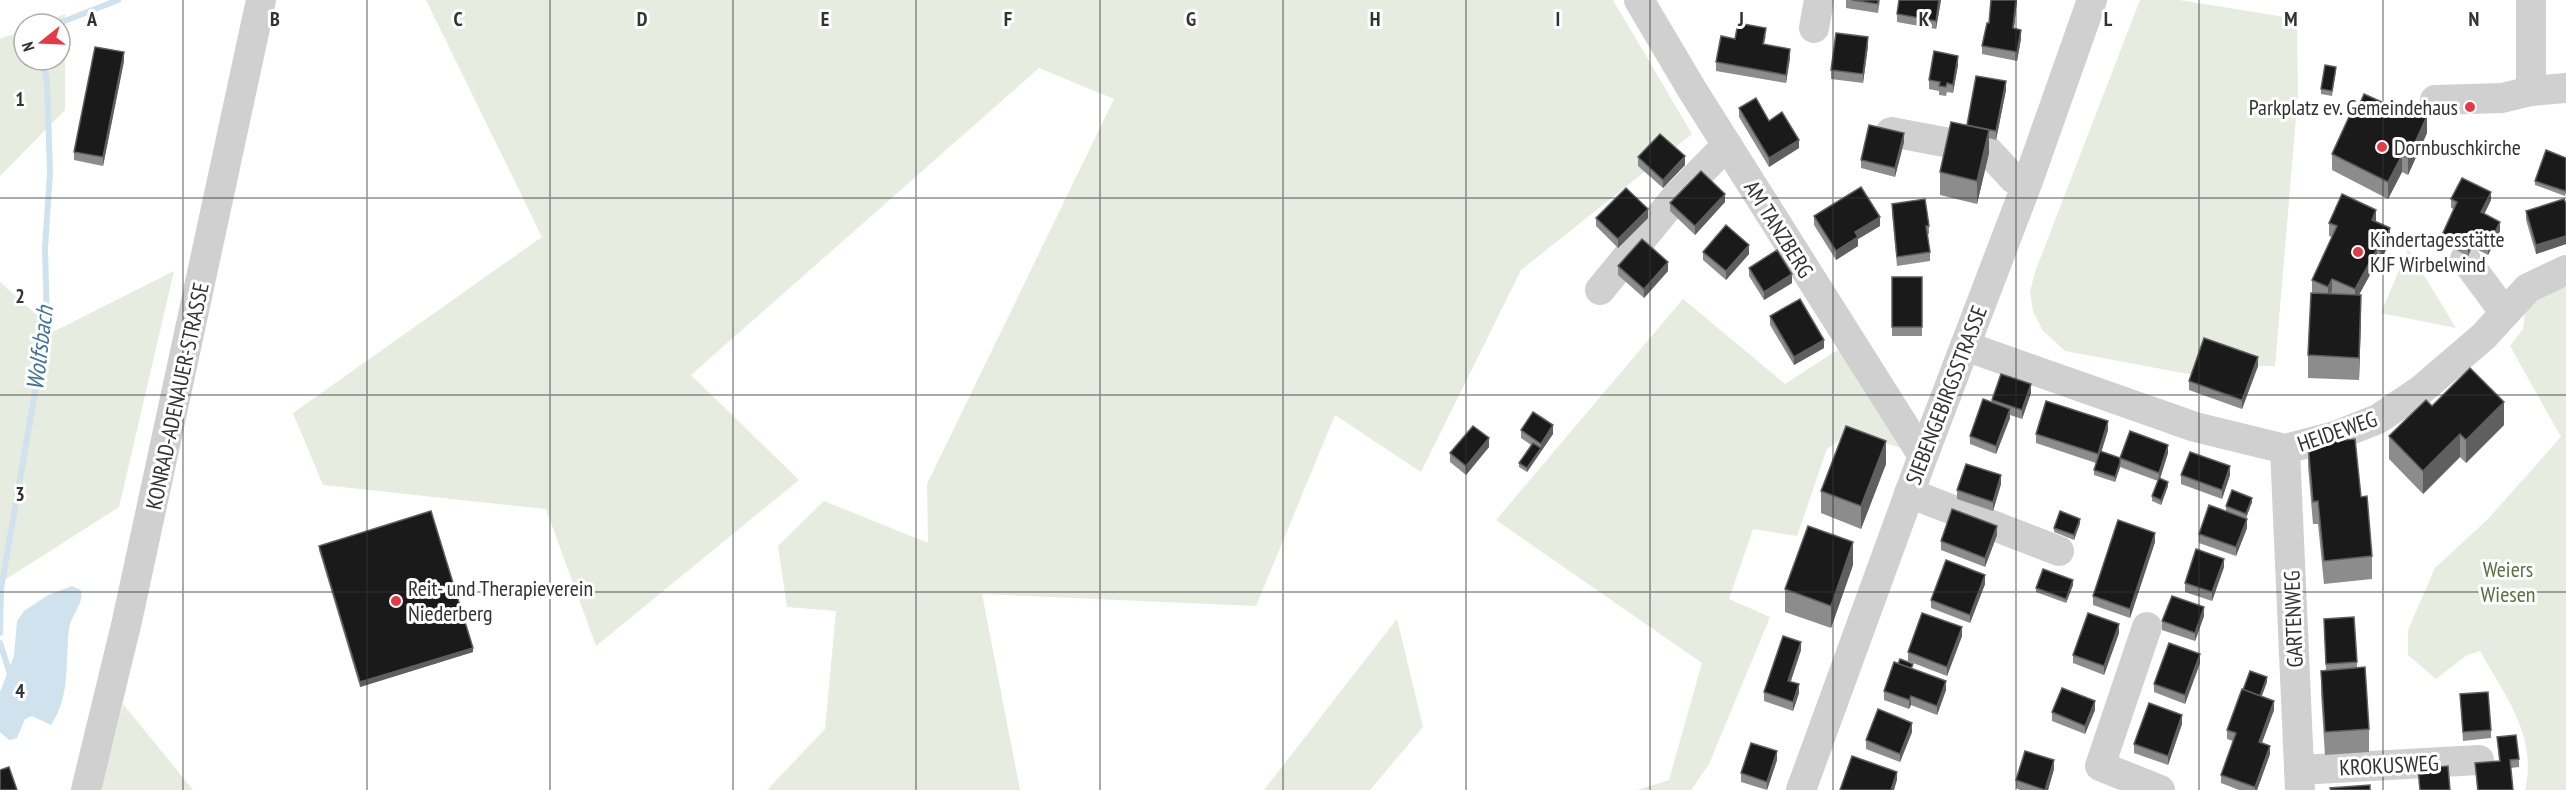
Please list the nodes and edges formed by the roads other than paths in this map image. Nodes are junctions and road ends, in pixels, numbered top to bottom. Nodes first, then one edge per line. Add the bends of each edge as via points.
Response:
1 (261, 0) edge
2 (1639, 0) edge
3 (2092, 0) edge
4 (2531, 0) edge
5 (2566, 88) edge
6 (2531, 91) junction
7 (2435, 100) dead end
8 (1891, 132) edge
9 (1726, 145) junction
10 (2026, 184) junction
11 (2466, 259) dead end
12 (2566, 270) edge
13 (1600, 290) dead end
14 (2505, 313) junction
15 (1965, 346) junction
16 (2285, 449) junction
17 (1923, 456) junction
18 (1909, 494) junction
19 (2059, 551) dead end
20 (2147, 627) dead end
21 (2479, 760) edge
22 (2300, 780) edge
23 (2147, 788) edge
24 (86, 790) edge
25 (1801, 790) edge

1 - 24 street, KONRAD-ADENAUER-STRASSE via 127,621
2 - 9 street, AM TANZBERG
3 - 10 street, SIEBENGEBIRGSSTRASSE
4 - 6 street
5 - 6 street
6 - 7 street via 2502,98
8 - 10 street via 1987,150 2013,179
9 - 13 street via 1676,197
9 - 17 street, AM TANZBERG
10 - 15 street, SIEBENGEBIRGSSTRASSE
11 - 14 street
12 - 14 street, HEIDEWEG via 2528,288
14 - 16 street, HEIDEWEG via 2421,390 2378,419
15 - 16 street, HEIDEWEG via 2195,427
15 - 17 street, SIEBENGEBIRGSSTRASSE
16 - 22 street, GARTENWEG
17 - 18 street, SIEBENGEBIRGSSTRASSE
18 - 19 street
18 - 25 street, SIEBENGEBIRGSSTRASSE
20 - 23 street via 2100,766
21 - 22 street, KROKUSWEG

